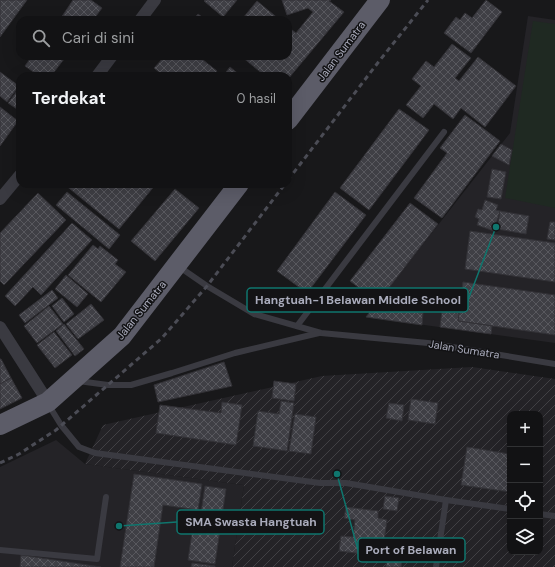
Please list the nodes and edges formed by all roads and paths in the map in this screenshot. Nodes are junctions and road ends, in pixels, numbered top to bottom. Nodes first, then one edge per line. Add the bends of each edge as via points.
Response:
1 (155, 0) edge
2 (380, 0) edge
3 (143, 16) edge
4 (109, 60) edge
5 (99, 72) edge
6 (292, 115) edge
7 (444, 132) dead end
8 (16, 180) edge
9 (236, 188) edge
10 (0, 199) edge
11 (177, 265) junction
12 (297, 326) junction
13 (0, 327) edge
14 (321, 333) junction
15 (555, 364) edge
16 (72, 380) junction
17 (48, 402) junction
18 (0, 425) edge
19 (106, 497) dead end
20 (446, 500) junction
21 (507, 509) edge
22 (543, 514) edge
23 (555, 516) edge
24 (0, 550) edge
25 (436, 567) edge

1 - 3 street
2 - 6 highway, Jalan Sumatra
4 - 5 street
7 - 12 lane
8 - 10 street
9 - 11 highway, Jalan Sumatra
11 - 12 lane, Jalan Sumatra via 254,314
11 - 16 highway, Jalan Sumatra via 122,336
12 - 14 lane, Jalan Sumatra
13 - 17 street
14 - 15 lane, Jalan Sumatra via 428,343
14 - 16 lane via 235,353 131,385
16 - 17 highway, Jalan Sumatra
17 - 18 highway, Jalan Sumatra
17 - 20 lane via 61,426 79,447 95,453 320,482 346,483
19 - 24 lane via 97,559
20 - 21 lane
20 - 25 lane
22 - 23 lane

